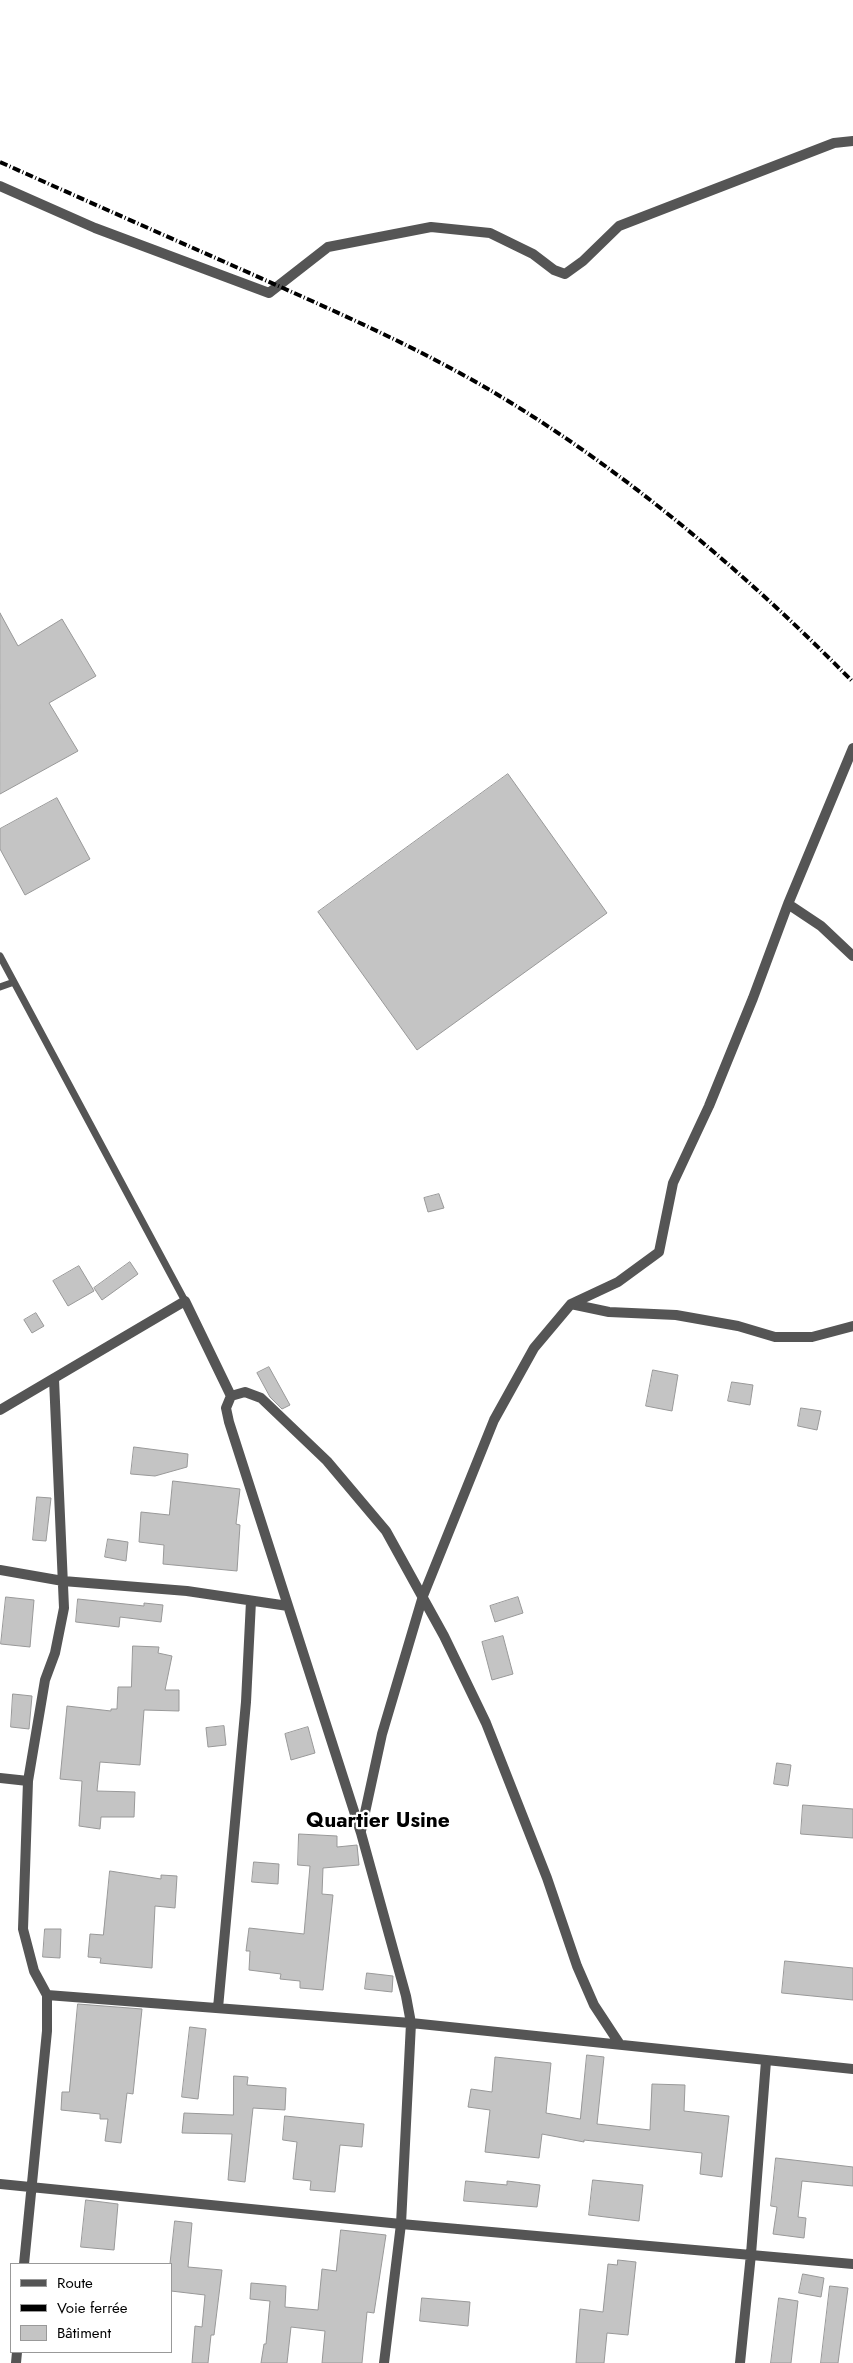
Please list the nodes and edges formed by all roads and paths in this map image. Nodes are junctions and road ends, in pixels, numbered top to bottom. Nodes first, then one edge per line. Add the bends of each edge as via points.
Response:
1 (853, 132) edge
2 (853, 141) edge
3 (834, 143) junction
4 (0, 186) edge
5 (853, 748) edge
6 (788, 904) junction
7 (0, 956) edge
8 (853, 956) edge
9 (14, 982) junction
10 (0, 987) edge
11 (185, 1301) junction
12 (571, 1304) junction
13 (853, 1326) edge
14 (54, 1379) junction
15 (231, 1396) junction
16 (0, 1410) edge
17 (0, 1570) edge
18 (63, 1582) junction
19 (423, 1596) junction
20 (251, 1600) junction
21 (288, 1606) junction
22 (0, 1778) edge
23 (28, 1781) junction
24 (361, 1833) junction
25 (47, 1994) junction
26 (218, 2008) junction
27 (411, 2023) junction
28 (619, 2044) junction
29 (766, 2061) junction
30 (853, 2069) edge
31 (0, 2184) edge
32 (30, 2187) junction
33 (401, 2224) junction
34 (751, 2254) junction
35 (24, 2263) edge
36 (853, 2264) edge
37 (384, 2363) edge
38 (740, 2363) edge

1 - 3 street
2 - 3 street
3 - 4 street via 620,226 565,274 490,233 431,227 328,247 269,293 95,228
5 - 6 street
6 - 8 street via 821,926
6 - 12 street via 746,1016 673,1183 659,1252 618,1282
7 - 9 lane
9 - 10 lane
9 - 11 lane
11 - 14 street
11 - 15 street
12 - 13 street via 610,1312 676,1315 738,1326 775,1338 812,1338
12 - 19 street via 534,1348 494,1420
14 - 16 street
14 - 18 street
15 - 19 street via 244,1392 261,1398 327,1461 386,1531
15 - 21 street via 226,1408 229,1422
17 - 18 street
18 - 20 street via 187,1591
18 - 23 street via 64,1608 55,1652 45,1680
19 - 24 street via 382,1734
19 - 28 street via 486,1723 594,2005
20 - 21 street
20 - 26 street via 246,1702
21 - 24 street
22 - 23 street
23 - 25 street via 23,1929 34,1971
24 - 27 street
25 - 26 street
25 - 32 street via 47,2031
26 - 27 street
27 - 28 street
27 - 33 street
28 - 29 street
29 - 30 street
29 - 34 street
31 - 32 street
32 - 33 street
32 - 35 street
33 - 34 street
33 - 37 street
34 - 36 street
34 - 38 street

